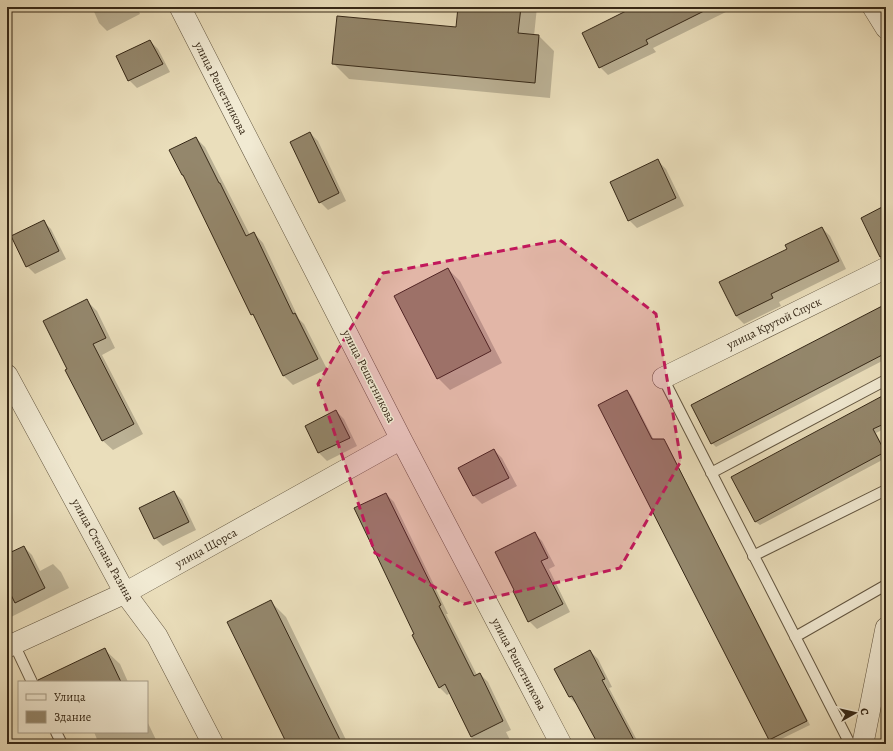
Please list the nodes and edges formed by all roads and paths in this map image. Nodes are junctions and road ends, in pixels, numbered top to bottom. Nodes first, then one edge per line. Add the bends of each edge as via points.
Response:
1 (180, 7) edge
2 (873, 7) edge
3 (886, 28) edge
4 (886, 268) edge
5 (7, 375) edge
6 (663, 378) joint
7 (886, 380) edge
8 (401, 438) junction
9 (711, 473) junction
10 (886, 490) edge
11 (753, 556) junction
12 (886, 585) edge
13 (125, 593) junction
14 (886, 628) edge
15 (795, 637) junction
16 (10, 645) edge
17 (31, 681) edge
18 (56, 733) edge
19 (62, 744) edge
20 (213, 744) edge
21 (561, 744) edge
22 (860, 744) edge

1 - 8 street, улица Решетникова
2 - 3 street
4 - 6 street, улица Крутой Спуск
5 - 13 street, улица Степана Разина
6 - 9 lane
7 - 9 lane
8 - 13 street, улица Щорса
8 - 21 street, улица Решетникова
9 - 11 lane
10 - 11 lane
11 - 15 lane
12 - 15 lane
13 - 16 street, улица Щорса
13 - 20 street, улица Степана Разина via 157,636
14 - 22 street
15 - 22 lane
16 - 17 lane
18 - 19 lane

